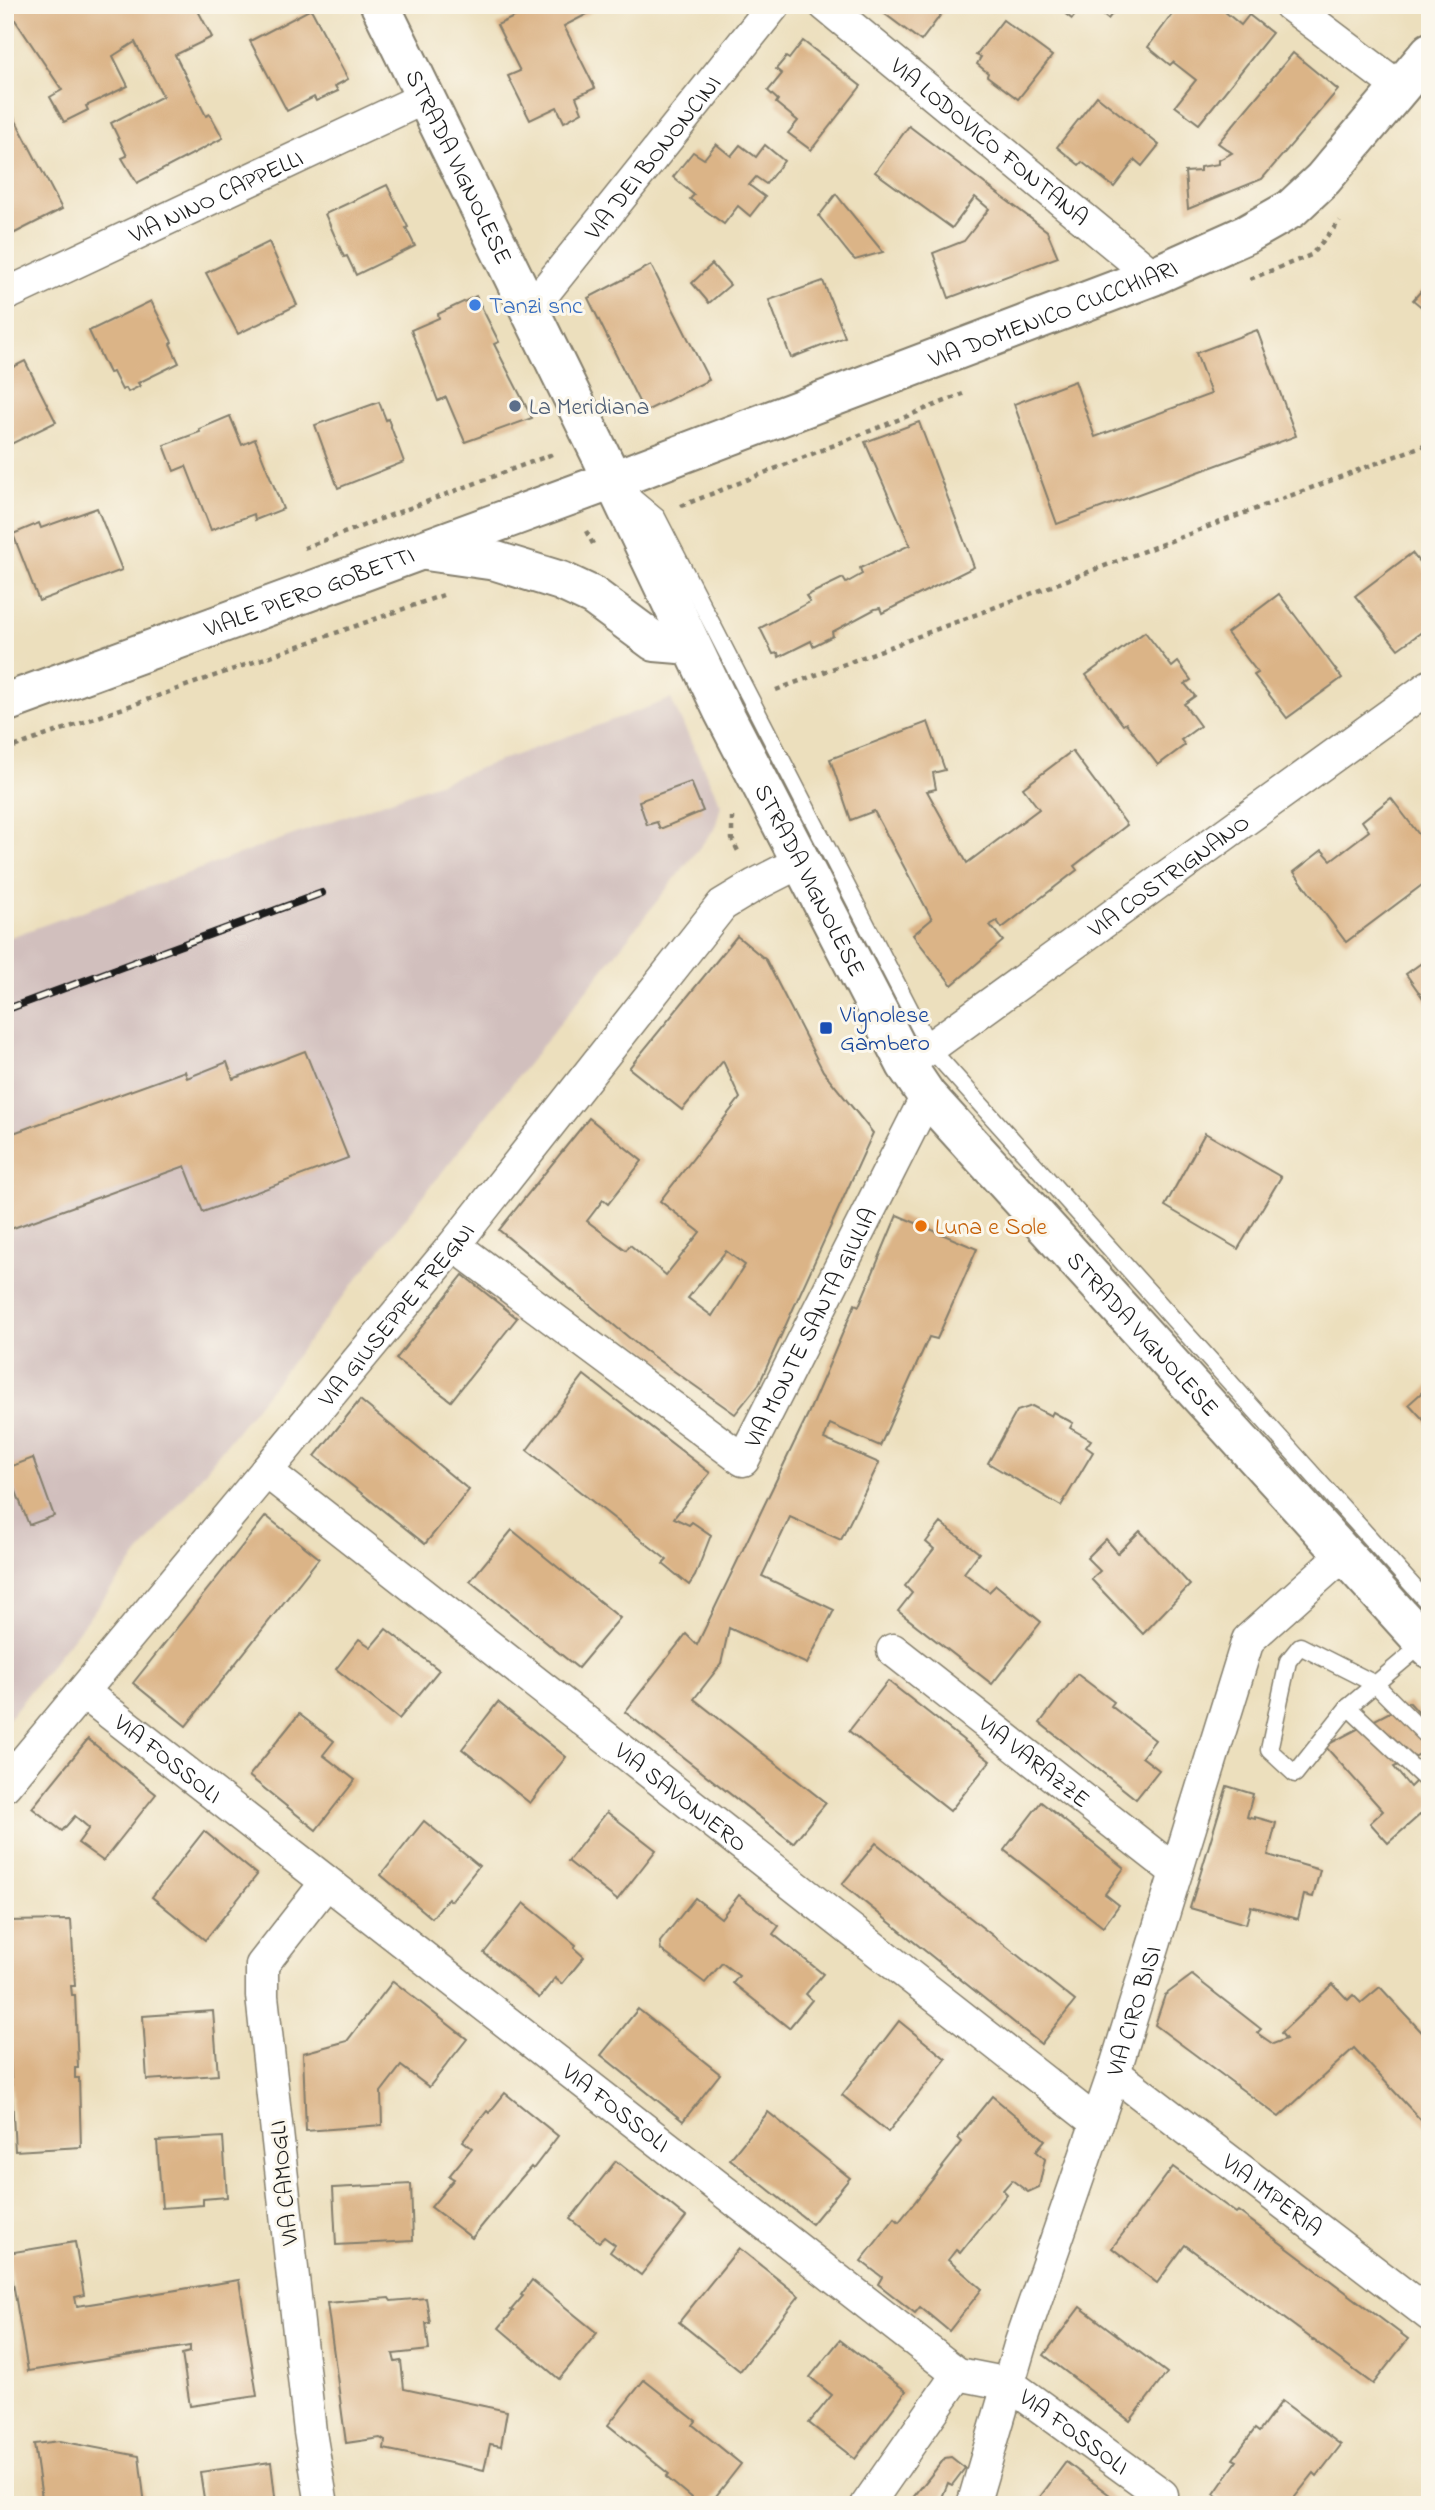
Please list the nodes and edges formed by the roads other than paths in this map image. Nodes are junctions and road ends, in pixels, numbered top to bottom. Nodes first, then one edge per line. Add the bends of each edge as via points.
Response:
1 (380, 5) edge
2 (774, 5) edge
3 (825, 5) edge
4 (1290, 5) edge
5 (1430, 52) edge
6 (1400, 88) junction
7 (426, 97) junction
8 (1153, 276) junction
9 (5, 295) edge
10 (530, 310) junction
11 (613, 480) junction
12 (420, 550) junction
13 (691, 645) junction
14 (1430, 686) edge
15 (5, 703) edge
16 (800, 862) junction
17 (918, 1056) junction
18 (927, 1096) junction
19 (454, 1245) junction
20 (266, 1471) junction
21 (1345, 1553) junction
22 (1430, 1605) edge
23 (1427, 1646) edge
24 (893, 1650) dead end
25 (1375, 1684) junction
26 (83, 1692) junction
27 (1348, 1707) junction
28 (1430, 1739) edge
29 (1430, 1776) edge
30 (5, 1785) edge
31 (1176, 1872) junction
32 (326, 1883) junction
33 (1114, 2073) junction
34 (1097, 2123) junction
35 (1430, 2315) edge
36 (958, 2374) junction
37 (1009, 2384) junction
38 (1161, 2495) dead end
39 (322, 2505) edge
40 (867, 2505) edge
41 (973, 2505) edge

1 - 7 main road, STRADA VIGNOLESE
2 - 10 street, VIA DEI BONONCINI
3 - 8 street, VIA LODOVICO FONTANA
4 - 6 street
5 - 6 main road, VIA DOMENICO CUCCHIARI
6 - 8 main road, VIA DOMENICO CUCCHIARI via 1323,179 1291,209
7 - 9 street, VIA NINO CAPPELLI
7 - 10 main road, STRADA VIGNOLESE
8 - 11 main road, VIA DOMENICO CUCCHIARI
10 - 11 main road, STRADA VIGNOLESE
11 - 12 main road, VIALE PIERO GOBETTI
11 - 13 main road, STRADA VIGNOLESE
11 - 17 lane, STRADA VIGNOLESE via 657,517
12 - 13 main road via 496,561 561,581 593,596 655,642
12 - 15 main road, VIALE PIERO GOBETTI
13 - 16 main road, STRADA VIGNOLESE
14 - 17 street, VIA COSTRIGNANO
16 - 17 main road, STRADA VIGNOLESE
16 - 19 street, VIA GIUSEPPE FREGNI via 722,905
17 - 18 main road, STRADA VIGNOLESE
17 - 22 lane, STRADA VIGNOLESE
18 - 19 street, VIA MONTE SANTA GIULIA via 743,1460
18 - 21 main road, STRADA VIGNOLESE
19 - 20 street, VIA GIUSEPPE FREGNI
20 - 26 street, VIA GIUSEPPE FREGNI
20 - 34 street, VIA SAVONIERO
21 - 23 main road, STRADA VIGNOLESE
21 - 31 street, VIA CIRO BISI via 1248,1640
23 - 25 lane
24 - 31 street, VIA VARAZZE
25 - 27 lane
25 - 27 lane via 1300,1646 1288,1661 1269,1750 1295,1774
25 - 28 lane
26 - 30 street, VIA GIUSEPPE FREGNI
26 - 32 street, VIA FOSSOLI
27 - 29 lane via 1425,1779
31 - 33 street, VIA CIRO BISI
32 - 36 street, VIA FOSSOLI
32 - 39 street, VIA CAMOGLI via 262,1965 310,2432
33 - 34 street, VIA CIRO BISI
33 - 35 street, VIA IMPERIA
34 - 37 street, VIA CIRO BISI
36 - 37 street, VIA FOSSOLI
36 - 40 street
37 - 38 street, VIA FOSSOLI
37 - 41 street, VIA CIRO BISI

